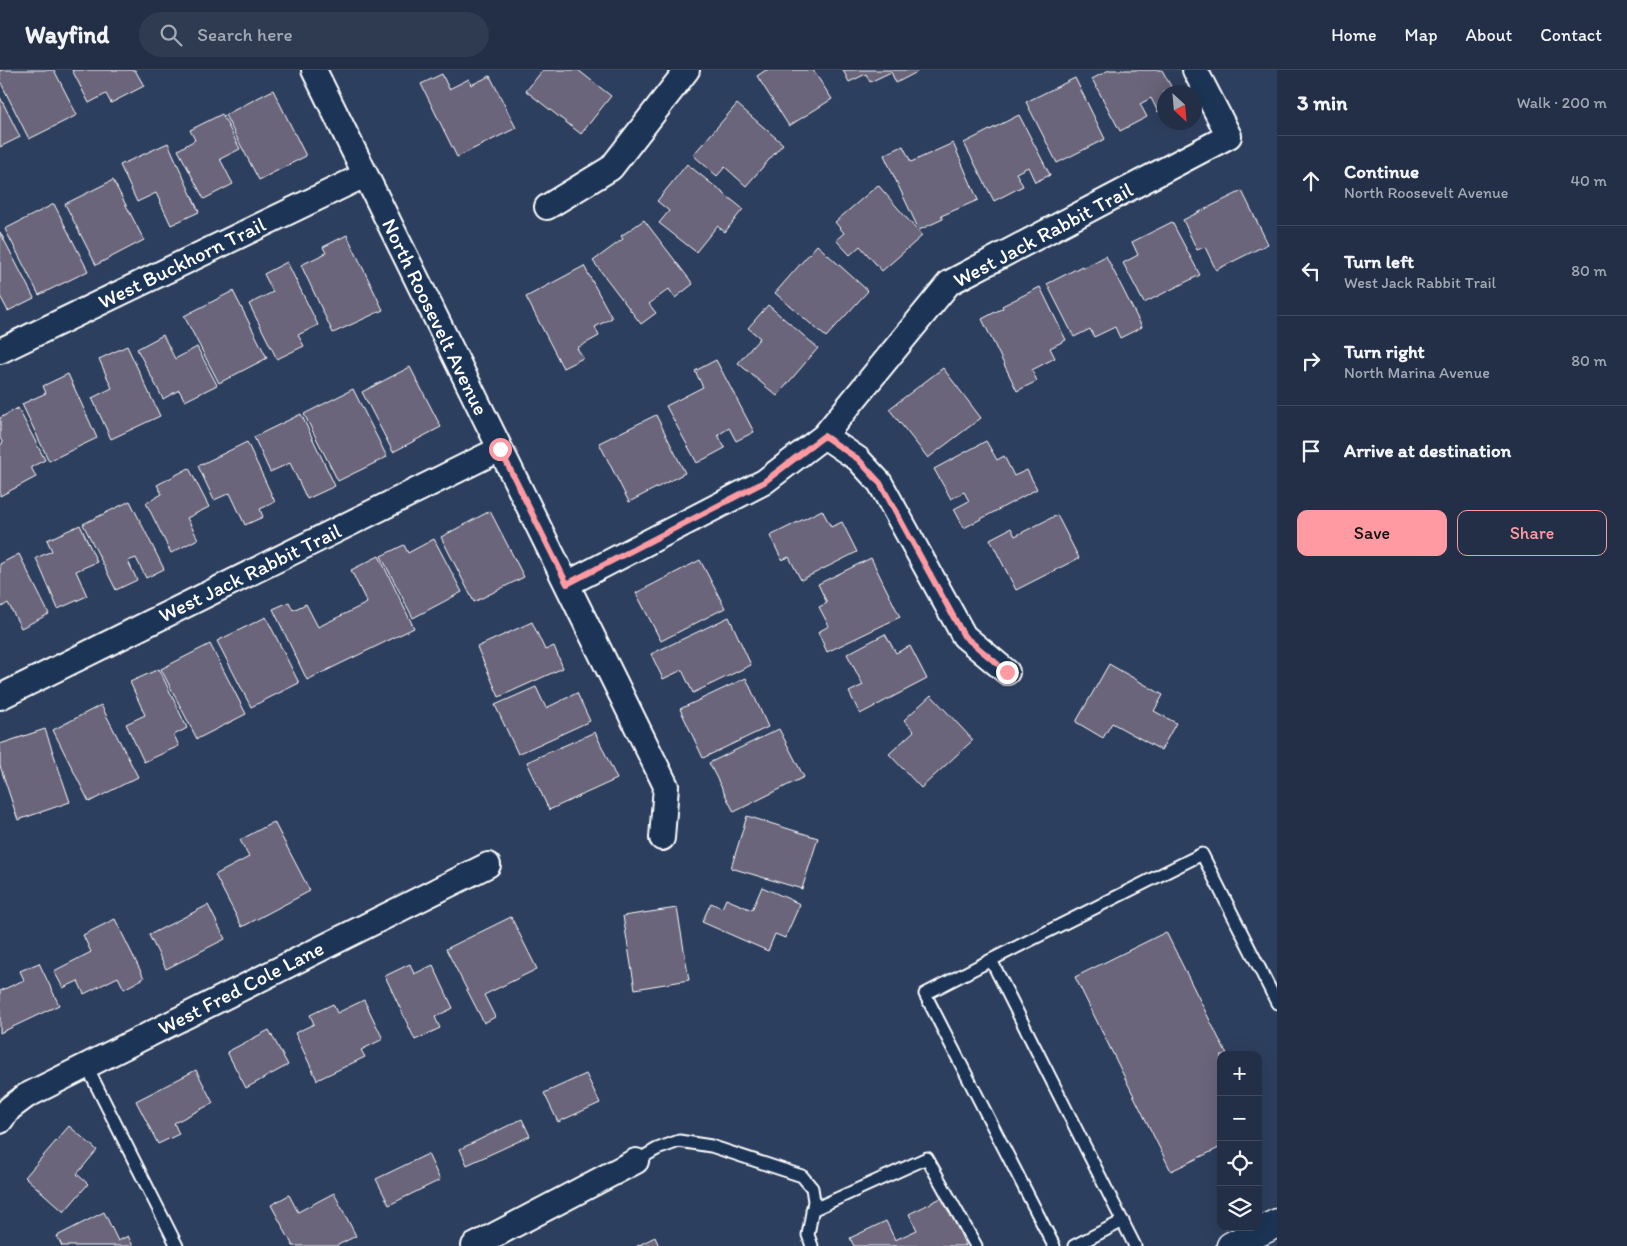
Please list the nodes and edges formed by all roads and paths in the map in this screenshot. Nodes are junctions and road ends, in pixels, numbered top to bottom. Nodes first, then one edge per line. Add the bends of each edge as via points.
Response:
1 (314, 70) edge
2 (687, 70) edge
3 (1195, 70) edge
4 (365, 175) junction
5 (547, 207) dead end
6 (0, 351) edge
7 (824, 436) junction
8 (500, 449) junction
9 (567, 584) junction
10 (1007, 672) dead end
11 (0, 697) edge
12 (662, 838) dead end
13 (488, 865) dead end
14 (991, 960) junction
15 (1277, 1004) edge
16 (86, 1066) junction
17 (0, 1121) edge
18 (636, 1161) joint
19 (812, 1210) junction
20 (1123, 1221) junction
21 (1277, 1223) edge
22 (177, 1246) edge
23 (474, 1246) edge
24 (812, 1246) edge
25 (976, 1246) edge
26 (1054, 1246) edge
27 (1074, 1246) edge
28 (1135, 1246) edge
29 (1231, 1246) edge

1 - 4 street, North Roosevelt Avenue
2 - 5 street via 611,168
3 - 7 street, West Jack Rabbit Trail via 1229,136 949,283
4 - 6 street, West Buckhorn Trail
4 - 8 street, North Roosevelt Avenue
7 - 9 street, West Jack Rabbit Trail via 764,482
7 - 10 street via 858,459 880,483 964,636
8 - 9 street, North Roosevelt Avenue
8 - 11 street, West Jack Rabbit Trail
9 - 12 street, North Roosevelt Avenue via 666,786
13 - 16 street, West Fred Cole Lane
14 - 15 lane via 1202,854
14 - 20 lane
14 - 26 lane via 924,994
16 - 17 street, West Fred Cole Lane via 26,1096
16 - 22 lane
18 - 19 lane via 679,1141 711,1146 802,1176 812,1188
18 - 23 street
19 - 24 lane via 808,1235
19 - 25 lane via 927,1158
20 - 27 lane
20 - 28 lane
21 - 29 street

